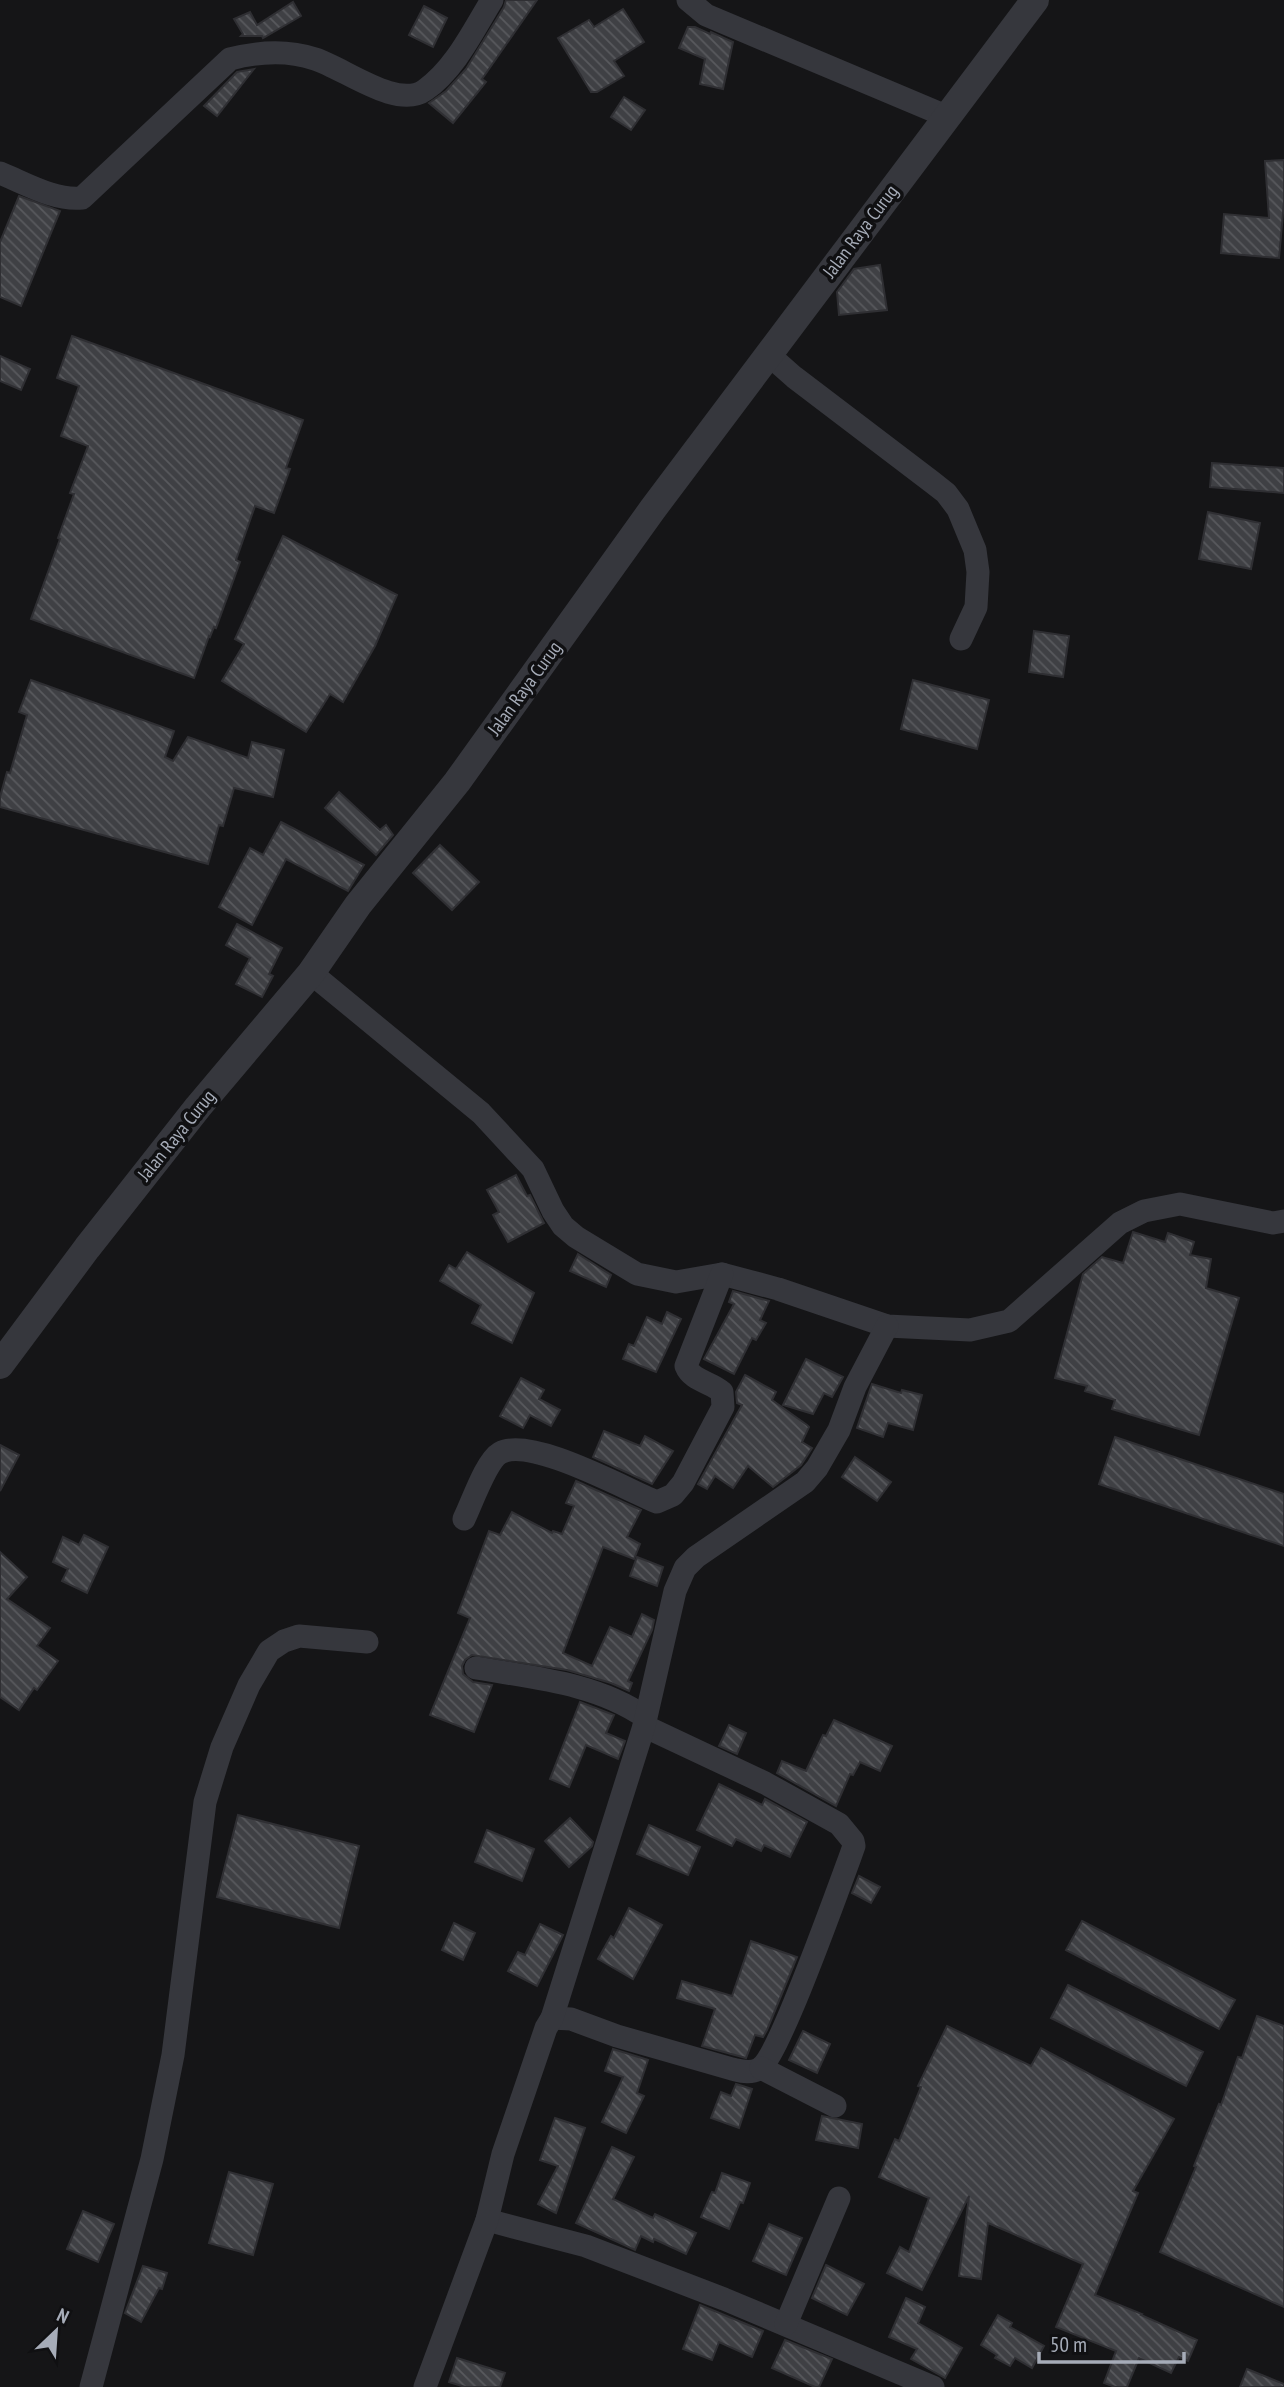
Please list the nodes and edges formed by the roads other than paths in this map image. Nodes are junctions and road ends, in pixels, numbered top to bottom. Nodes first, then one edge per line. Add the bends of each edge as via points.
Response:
1 (492, 0) edge
2 (688, 0) edge
3 (1035, 0) edge
4 (946, 116) junction
5 (0, 173) edge
6 (768, 354) junction
7 (961, 639) dead end
8 (311, 973) junction
9 (1284, 1221) edge
10 (722, 1274) junction
11 (887, 1326) junction
12 (0, 1365) edge
13 (464, 1519) dead end
14 (367, 1642) dead end
15 (476, 1668) dead end
16 (644, 1722) junction
17 (552, 2018) junction
18 (761, 2068) junction
19 (835, 2106) dead end
20 (839, 2198) dead end
21 (487, 2220) junction
22 (786, 2324) junction
23 (91, 2387) edge
24 (425, 2387) edge
25 (933, 2387) edge

1 - 5 street via 450,66 423,92 405,97 390,93 315,59 248,54 230,59 82,198 70,200
2 - 4 street via 706,15
3 - 4 street, Jalan Raya Curug
4 - 6 street, Jalan Raya Curug
6 - 7 street via 939,488 958,509 975,550 978,572 976,607
6 - 8 street, Jalan Raya Curug via 457,782 358,905
8 - 10 street via 481,1113 533,1169 553,1211 576,1237 637,1274 676,1282
8 - 12 street, Jalan Raya Curug via 198,1107
9 - 11 street via 1273,1223 1180,1205 1144,1211 1120,1223 1009,1321 970,1330
10 - 11 street
10 - 13 street via 686,1366 694,1377 722,1392 723,1407 673,1496 657,1502 570,1463 513,1448 498,1453 491,1462
11 - 16 street via 817,1468 805,1482 685,1568 675,1591
14 - 23 street via 299,1636 269,1651 222,1747 205,1802 173,2055 152,2159
15 - 16 street via 574,1686 629,1706
16 - 17 street
16 - 18 street via 839,1824 853,1841 800,1989
17 - 18 street via 571,2019 732,2069 748,2072
17 - 21 street via 503,2154
18 - 19 street
20 - 22 street
21 - 22 street via 586,2246
21 - 24 street
22 - 25 street

